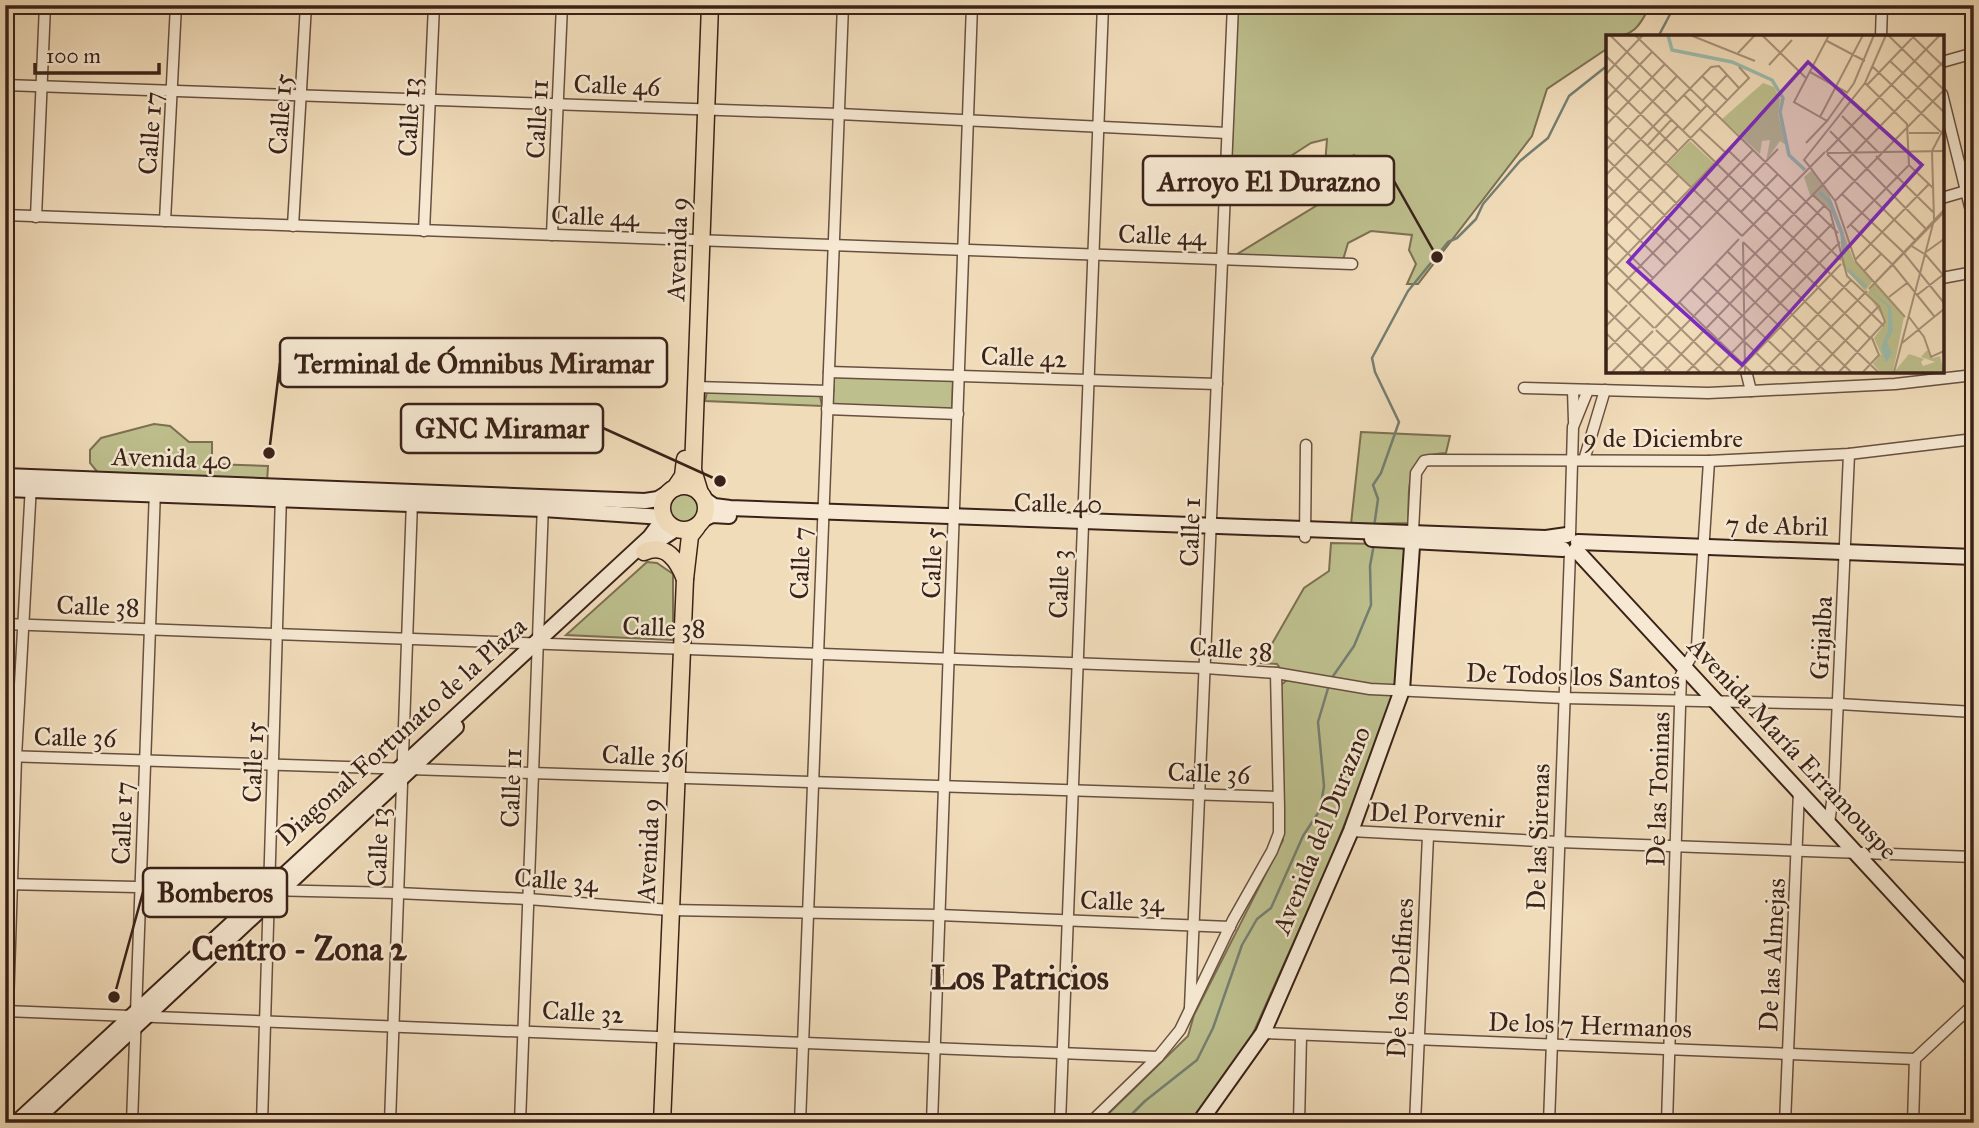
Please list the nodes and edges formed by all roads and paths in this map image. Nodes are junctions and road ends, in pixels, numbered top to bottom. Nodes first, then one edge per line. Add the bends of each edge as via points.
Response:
1 (45, 5) edge
2 (176, 5) edge
3 (306, 5) edge
4 (434, 5) edge
5 (562, 5) edge
6 (701, 5) edge
7 (710, 5) edge
8 (843, 5) edge
9 (972, 5) edge
10 (1103, 5) edge
11 (1233, 5) edge
12 (1882, 5) edge
13 (1881, 35) edge
14 (1974, 53) edge
15 (1944, 61) edge
16 (5, 85) edge
17 (42, 86) junction
18 (174, 91) junction
19 (303, 95) junction
20 (431, 100) junction
21 (559, 104) junction
22 (702, 109) junction
23 (839, 114) junction
24 (968, 121) junction
25 (1946, 125) edge
26 (1097, 127) junction
27 (1227, 133) junction
28 (1966, 191) junction
29 (1944, 197) edge
30 (5, 215) edge
31 (36, 216) junction
32 (165, 221) junction
33 (1974, 223) edge
34 (293, 226) junction
35 (424, 231) junction
36 (552, 235) junction
37 (697, 241) junction
38 (834, 244) junction
39 (964, 249) junction
40 (1093, 254) junction
41 (1222, 259) junction
42 (1352, 264) dead end
43 (1974, 272) edge
44 (1944, 278) edge
45 (829, 372) junction
46 (1746, 373) edge
47 (1974, 375) edge
48 (959, 376) junction
49 (1088, 381) junction
50 (1217, 384) junction
51 (696, 387) junction
52 (1524, 388) dead end
53 (1573, 390) junction
54 (1588, 390) junction
55 (1605, 390) junction
56 (828, 391) junction
57 (1751, 391) junction
58 (827, 410) junction
59 (958, 414) junction
60 (1574, 421) junction
61 (1974, 439) edge
62 (1306, 445) dead end
63 (1849, 454) junction
64 (1572, 460) junction
65 (1584, 460) junction
66 (1709, 461) junction
67 (5, 476) edge
68 (31, 483) junction
69 (155, 488) junction
70 (5, 489) edge
71 (672, 490) junction
72 (281, 494) junction
73 (702, 496) junction
74 (415, 498) junction
75 (543, 503) junction
76 (823, 516) junction
77 (664, 517) junction
78 (954, 521) junction
79 (700, 523) junction
80 (1083, 524) junction
81 (1211, 529) junction
82 (678, 530) junction
83 (1304, 532) junction
84 (1384, 535) joint
85 (1413, 536) junction
86 (1571, 544) junction
87 (1703, 547) junction
88 (644, 552) junction
89 (1846, 552) junction
90 (1974, 557) edge
91 (685, 579) junction
92 (5, 624) edge
93 (25, 624) junction
94 (150, 629) junction
95 (278, 636) junction
96 (406, 637) junction
97 (539, 644) junction
98 (682, 649) junction
99 (818, 653) junction
100 (949, 657) junction
101 (1077, 662) junction
102 (1685, 666) junction
103 (1205, 668) junction
104 (1276, 673) junction
105 (1338, 684) joint
106 (1402, 690) junction
107 (1564, 698) junction
108 (1682, 702) junction
109 (1719, 702) junction
110 (1839, 704) junction
111 (1974, 712) edge
112 (11, 756) edge
113 (145, 760) junction
114 (274, 765) junction
115 (403, 768) junction
116 (533, 771) junction
117 (676, 780) junction
118 (813, 781) junction
119 (944, 785) junction
120 (1073, 790) junction
121 (1799, 790) junction
122 (1199, 794) junction
123 (1278, 797) junction
124 (1829, 823) junction
125 (1352, 831) junction
126 (1428, 836) junction
127 (1559, 842) junction
128 (1678, 845) junction
129 (1799, 849) junction
130 (1855, 852) junction
131 (1974, 856) edge
132 (9, 884) edge
133 (141, 887) junction
134 (269, 892) junction
135 (397, 893) junction
136 (528, 898) junction
137 (670, 910) junction
138 (807, 914) junction
139 (939, 915) junction
140 (1068, 920) junction
141 (1194, 925) junction
142 (1230, 927) junction
143 (1974, 981) edge
144 (1974, 1004) edge
145 (1190, 1008) junction
146 (7, 1011) edge
147 (136, 1017) junction
148 (264, 1021) junction
149 (393, 1025) junction
150 (523, 1030) junction
151 (1263, 1033) junction
152 (1301, 1036) junction
153 (666, 1038) junction
154 (1418, 1038) junction
155 (803, 1041) junction
156 (1552, 1046) junction
157 (934, 1047) junction
158 (1670, 1048) junction
159 (1063, 1053) junction
160 (1160, 1054) junction
161 (1787, 1055) junction
162 (1915, 1059) junction
163 (5, 1099) edge
164 (16, 1123) edge
165 (32, 1123) edge
166 (132, 1123) edge
167 (262, 1123) edge
168 (390, 1123) edge
169 (520, 1123) edge
170 (662, 1123) edge
171 (800, 1123) edge
172 (932, 1123) edge
173 (1060, 1123) edge
174 (1090, 1123) edge
175 (1199, 1123) edge
176 (1299, 1123) edge
177 (1415, 1123) edge
178 (1549, 1123) edge
179 (1667, 1123) edge
180 (1785, 1123) edge
181 (1913, 1123) edge

1 - 17 street
2 - 18 street, Calle 17
3 - 19 street, Calle 15
4 - 20 street, Calle 13
5 - 21 street, Calle 11
6 - 22 main road, Avenida 9
7 - 22 main road, Avenida 9
8 - 23 street, Calle 7
9 - 24 street, Calle 5
10 - 26 street, Calle 3
11 - 27 street, Calle 1
12 - 13 street
14 - 15 street
16 - 17 street, Calle 46
17 - 18 street, Calle 46
17 - 31 street
18 - 19 street, Calle 46
18 - 32 street, Calle 17
19 - 20 street, Calle 46
19 - 34 street, Calle 15
20 - 21 street, Calle 46
20 - 35 street, Calle 13
21 - 22 street, Calle 46
21 - 36 street, Calle 11
22 - 23 street, Calle 46
22 - 37 main road, Avenida 9
23 - 24 street, Calle 46
23 - 38 street, Calle 7
24 - 26 street, Calle 46
24 - 39 street, Calle 5
25 - 28 street
26 - 27 street, Calle 46
26 - 40 street, Calle 3
27 - 41 street, Calle 1
28 - 29 street
28 - 33 street
30 - 31 street, Calle 44
31 - 32 street, Calle 44
32 - 34 street, Calle 44
34 - 35 street, Calle 44
35 - 36 street, Calle 44
36 - 37 street, Calle 44
37 - 38 street, Calle 44
37 - 51 main road, Avenida 9
37 - 71 main road, Avenida 9 via 684,469
38 - 39 street, Calle 44
38 - 45 street, Calle 7
39 - 40 street, Calle 44
39 - 48 street, Calle 5
40 - 41 street, Calle 44
40 - 49 street, Calle 3
41 - 42 street, Calle 44
41 - 50 street, Calle 1
43 - 44 street
45 - 48 street, Calle 42
45 - 56 street, Calle 7
46 - 57 street
47 - 57 street
48 - 49 street, Calle 42
48 - 59 street, Calle 5
49 - 50 street, Calle 42
49 - 80 street, Calle 3
50 - 81 street, Calle 1
51 - 56 street
51 - 73 main road, Avenida 9 via 693,476
52 - 53 street
53 - 54 street
53 - 60 street
54 - 55 street
54 - 60 street, De las Sirenas
55 - 57 street
55 - 65 street
56 - 58 street, Calle 7
58 - 59 street
58 - 76 street, Calle 7
59 - 78 street, Calle 5
60 - 64 street, De las Sirenas
61 - 63 street, 9 de Diciembre
62 - 83 street
63 - 66 street, 9 de Diciembre
63 - 89 street, Grijalba
64 - 65 street, 9 de Diciembre
64 - 85 street, 9 de Diciembre via 1424,461 1416,473
64 - 86 street, De las Sirenas
65 - 66 street, 9 de Diciembre
66 - 87 street, De las Toninas
67 - 68 main road, Avenida 40
68 - 69 main road, Avenida 40
68 - 70 main road, Avenida 40
68 - 93 street
69 - 72 main road, Avenida 40
69 - 94 street, Calle 17
71 - 73 main road via 689,487
71 - 75 main road, Avenida 40 via 652,500
71 - 77 main road via 662,506
72 - 74 main road, Avenida 40
72 - 95 street, Calle 15
73 - 76 main road, Calle 40 via 714,506
73 - 79 main road
74 - 75 main road, Avenida 40
74 - 96 street, Calle 13
75 - 77 main road, Avenida 40
75 - 97 street, Calle 11
76 - 78 main road, Calle 40
76 - 79 main road, Calle 40 via 712,515
76 - 99 street, Calle 7
77 - 82 main road
77 - 97 main road, Diagonal Fortunato de la Plaza via 650,537
78 - 80 main road, Calle 40
78 - 100 street, Calle 5
79 - 82 main road
79 - 91 main road, Avenida 9 via 690,536
80 - 81 main road, Calle 40
80 - 101 street, Calle 3
81 - 83 main road, Calle 40
81 - 103 street, Calle 1
82 - 88 main road, Diagonal Fortunato de la Plaza via 660,537
82 - 91 main road, Avenida 9
83 - 84 main road, Calle 40
84 - 85 main road, 7 de Abril
85 - 86 main road, 7 de Abril via 1546,538
85 - 106 main road, Avenida del Durazno
86 - 87 main road, 7 de Abril
86 - 102 main road, Avenida María Erramouspe
86 - 107 street, De las Sirenas
87 - 89 main road, 7 de Abril
87 - 102 street, De las Toninas via 1697,646
88 - 91 main road via 654,548 665,551
88 - 97 main road, Diagonal Fortunato de la Plaza
89 - 90 main road, 7 de Abril
89 - 110 street, Grijalba
91 - 98 main road, Avenida 9
92 - 93 street, Calle 38
93 - 94 street, Calle 38
93 - 112 street
94 - 95 street, Calle 38
94 - 113 street, Calle 17
95 - 96 street, Calle 38
95 - 114 street, Calle 15
96 - 97 street, Calle 38
96 - 115 street, Calle 13
97 - 98 street, Calle 38
97 - 115 main road, Diagonal Fortunato de la Plaza
97 - 116 street, Calle 11
98 - 99 street, Calle 38
98 - 117 main road, Avenida 9
99 - 100 street, Calle 38
99 - 118 street, Calle 7
100 - 101 street, Calle 38
100 - 119 street, Calle 5
101 - 103 street, Calle 38
101 - 120 street, Calle 3
102 - 108 street, De las Toninas
102 - 109 main road, Avenida María Erramouspe
103 - 104 street, Calle 38
103 - 122 street, Calle 1
104 - 105 street, Calle 38
104 - 123 street
105 - 106 street, De Todos los Santos
106 - 107 street, De Todos los Santos
106 - 125 main road, Avenida del Durazno
107 - 108 street, De Todos los Santos
107 - 127 street, De las Sirenas
108 - 109 street, De Todos los Santos
108 - 128 street, De las Toninas
109 - 110 street, De Todos los Santos
109 - 121 main road, Avenida María Erramouspe
110 - 111 street, De Todos los Santos
110 - 124 street, Grijalba
112 - 113 street, Calle 36
112 - 132 street
113 - 114 street, Calle 36
113 - 133 street, Calle 17
114 - 115 street, Calle 36
114 - 134 street, Calle 15
115 - 116 street, Calle 36
115 - 134 main road, Diagonal Fortunato de la Plaza
115 - 135 street, Calle 13
116 - 117 street, Calle 36
116 - 136 street, Calle 11
117 - 118 street, Calle 36
117 - 137 main road, Avenida 9
118 - 119 street, Calle 36
118 - 138 street, Calle 7
119 - 120 street, Calle 36
119 - 139 street, Calle 5
120 - 122 street, Calle 36
120 - 140 street, Calle 3
121 - 124 main road, Avenida María Erramouspe
121 - 129 street, De las Almejas
122 - 123 street, Calle 36
122 - 141 street, Calle 1
123 - 142 street via 1279,833
124 - 130 main road, Avenida María Erramouspe
125 - 126 street, Del Porvenir
125 - 151 main road, Avenida del Durazno
126 - 127 street, Del Porvenir
126 - 154 street, De los Delfines
127 - 128 street, Del Porvenir
127 - 156 street, De las Sirenas
128 - 129 street, Del Porvenir
128 - 158 street, De las Toninas
129 - 130 street, Del Porvenir
129 - 161 street, De las Almejas
130 - 131 street, Del Porvenir
130 - 143 main road, Avenida María Erramouspe
132 - 133 street, Calle 34
132 - 146 street
133 - 134 street, Calle 34
133 - 147 street, Calle 17
134 - 135 street, Calle 34
134 - 147 main road, Diagonal Fortunato de la Plaza
134 - 148 street, Calle 15
135 - 136 street, Calle 34
135 - 149 street, Calle 13
136 - 137 street, Calle 34
136 - 150 street, Calle 11
137 - 138 street, Calle 34
137 - 153 main road, Avenida 9
138 - 139 street, Calle 34
138 - 155 street, Calle 7
139 - 140 street, Calle 34
139 - 157 street, Calle 5
140 - 141 street, Calle 34
140 - 159 street, Calle 3
141 - 142 street, Calle 34
141 - 145 street, Calle 1
142 - 145 street
144 - 162 street
145 - 160 street, Calle 1 via 1180,1031
146 - 147 street, Calle 32
146 - 163 street
147 - 148 street, Calle 32
147 - 164 main road, Diagonal Fortunato de la Plaza
147 - 165 main road, Diagonal Fortunato de la Plaza
147 - 166 street, Calle 17
148 - 149 street, Calle 32
148 - 167 street, Calle 15
149 - 150 street, Calle 32
149 - 168 street, Calle 13
150 - 153 street, Calle 32
150 - 169 street, Calle 11
151 - 152 street, De los 7 Hermanos
151 - 175 main road, Avenida del Durazno
152 - 154 street, De los 7 Hermanos
152 - 176 street
153 - 155 street, Calle 32
153 - 170 main road, Avenida 9
154 - 156 street, De los 7 Hermanos
154 - 177 street, De los Delfines
155 - 157 street, Calle 32
155 - 171 street, Calle 7
156 - 158 street, De los 7 Hermanos
156 - 178 street, De las Sirenas
157 - 159 street, Calle 32
157 - 172 street, Calle 5
158 - 161 street, De los 7 Hermanos
158 - 179 street, De las Toninas
159 - 160 street, Calle 32
159 - 173 street, Calle 3
160 - 174 street, Calle 1
161 - 162 street, De los 7 Hermanos
161 - 180 street, De las Almejas
162 - 181 street

